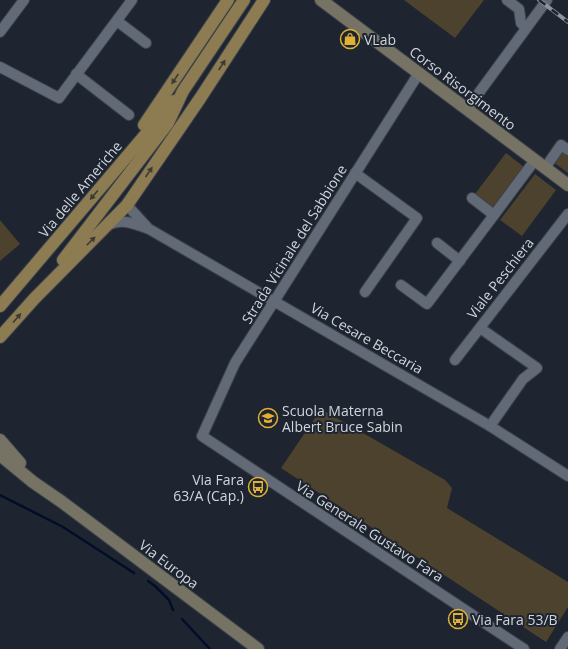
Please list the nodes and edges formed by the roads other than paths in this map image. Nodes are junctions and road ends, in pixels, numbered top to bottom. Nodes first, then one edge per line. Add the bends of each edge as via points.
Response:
1 (24, 0) edge
2 (132, 0) edge
3 (228, 0) edge
4 (244, 0) edge
5 (264, 0) edge
6 (321, 0) edge
7 (507, 0) edge
8 (547, 0) edge
9 (116, 21) junction
10 (526, 28) junction
11 (0, 32) edge
12 (146, 43) dead end
13 (0, 67) edge
14 (419, 73) junction
15 (76, 74) junction
16 (183, 91) junction
17 (467, 109) junction
18 (129, 115) dead end
19 (568, 150) edge
20 (540, 164) junction
21 (133, 168) junction
22 (356, 173) junction
23 (110, 176) junction
24 (568, 185) edge
25 (472, 198) dead end
26 (127, 205) junction
27 (568, 214) edge
28 (494, 215) junction
29 (106, 225) junction
30 (149, 229) junction
31 (437, 243) dead end
32 (460, 261) junction
33 (401, 285) dead end
34 (365, 292) dead end
35 (34, 299) junction
36 (275, 301) junction
37 (0, 306) edge
38 (480, 328) junction
39 (0, 337) edge
40 (455, 360) dead end
41 (490, 426) junction
42 (202, 436) joint
43 (0, 440) edge
44 (0, 455) edge
45 (568, 476) edge
46 (62, 502) junction
47 (568, 638) edge
48 (258, 649) edge
49 (524, 649) edge
50 (560, 649) edge

1 - 11 street
2 - 9 street
3 -> 23 main road
4 - 16 main road, Via delle Americhe
26 -> 5 main road
6 - 14 main road, Corso Risorgimento
7 - 10 street via 519,9 521,23
8 - 10 street
9 - 12 street
9 - 15 street
10 - 17 street
13 - 15 street via 59,98
14 - 17 main road, Corso Risorgimento
14 - 22 street, Strada Vicinale del Sabbione
15 - 18 street
16 - 21 main road, Via delle Americhe via 168,123
16 - 23 main road, Via delle Americhe
17 - 20 main road, Corso Risorgimento
19 - 20 street via 561,145
20 - 24 main road, Corso Risorgimento
20 - 28 street
21 - 26 main road via 124,189 123,196
21 - 35 main road, Via delle Americhe
22 - 34 street via 417,218
22 - 36 street, Strada Vicinale del Sabbione
23 -> 37 main road, Via delle Americhe
25 - 28 street
26 - 29 main road
26 - 30 street, Via Cesare Beccaria
27 - 38 street, Viale Peschiera
28 - 32 street
29 - 30 street, Via Cesare Beccaria via 116,221 129,222
35 -> 29 main road
30 - 36 street, Via Cesare Beccaria
31 - 32 street
32 - 33 street via 426,304
39 -> 35 main road
36 - 41 street, Via Cesare Beccaria
36 - 42 street, Strada Vicinale del Sabbione via 235,363
38 - 40 street, Viale Peschiera
38 - 41 street via 537,368 523,379
41 - 45 street, Via Cesare Beccaria
42 - 49 street, Via Generale Gustavo Fara
43 - 46 main road, Via Europa via 37,480
44 - 46 main road, Via Europa
46 - 48 main road, Via Europa
47 - 50 street

